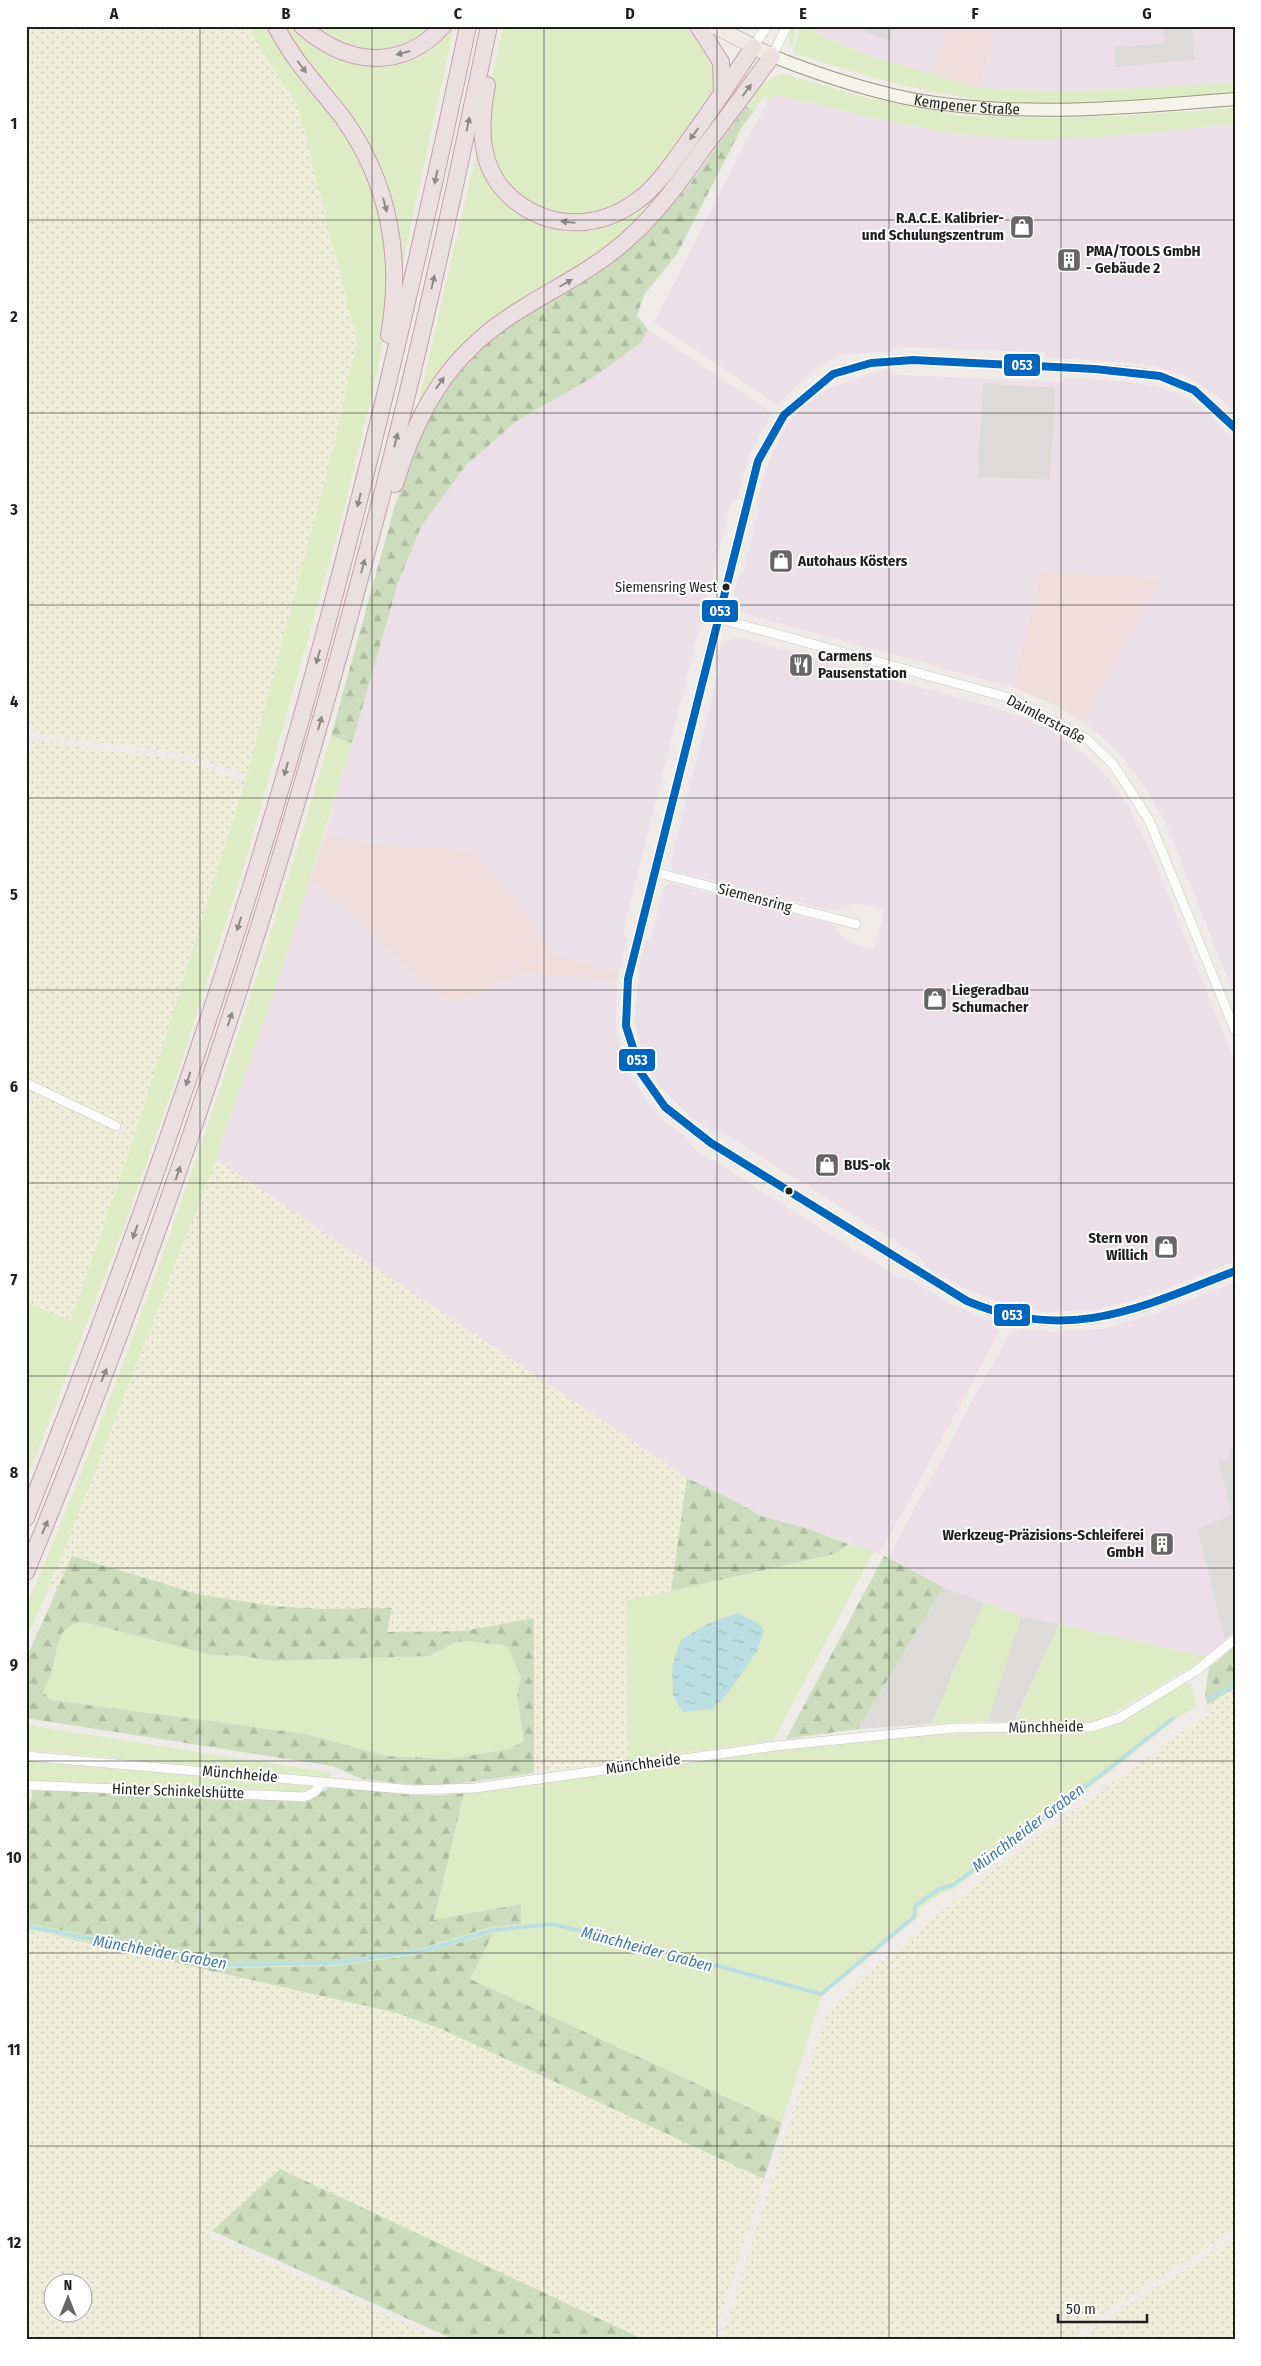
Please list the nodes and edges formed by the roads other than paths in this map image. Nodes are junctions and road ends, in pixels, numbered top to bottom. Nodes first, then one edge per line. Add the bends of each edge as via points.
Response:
1 (276, 26) edge
2 (302, 26) edge
3 (443, 26) edge
4 (468, 26) edge
5 (489, 26) edge
6 (498, 26) edge
7 (698, 26) edge
8 (714, 26) edge
9 (766, 26) edge
10 (787, 26) edge
11 (753, 47) junction
12 (772, 56) junction
13 (722, 94) junction
14 (1235, 99) edge
15 (1235, 428) edge
16 (371, 452) junction
17 (375, 522) junction
18 (717, 618) junction
19 (654, 872) junction
20 (856, 924) dead end
21 (1235, 1030) edge
22 (26, 1083) edge
23 (116, 1126) dead end
24 (1235, 1271) edge
25 (26, 1518) edge
26 (26, 1572) edge
27 (1235, 1639) edge
28 (26, 1756) edge
29 (322, 1782) junction
30 (26, 1785) edge

1 -> 16 highway via 292,53 359,143 374,173 388,214 395,260 395,298 372,409
3 -> 2 highway via 413,50 365,58 343,53 320,42
4 -> 16 highway via 409,298
17 -> 5 highway via 432,289
13 -> 6 highway via 662,176 637,201 612,216 590,222 551,220 527,209 508,194 493,175 484,154 484,106
7 - 13 highway via 720,62
8 - 11 main road, Kempener Straße
9 - 11 street
10 - 12 street
11 - 12 main road, Kempener Straße
11 - 13 highway
12 - 14 main road, Kempener Straße via 856,85 944,104 1024,110 1114,109
17 -> 12 highway via 390,498 420,417 451,369 498,324 590,268 636,232 666,200
15 - 18 street via 1194,390 1160,376 1136,372 913,360 871,363 833,374 784,415 758,461
16 -> 25 highway via 302,713 218,991 114,1290
26 -> 17 highway via 117,1341 222,1045 306,772
18 - 19 street
18 - 21 street, Daimlerstraße via 1010,698 1087,739 1113,764 1150,820
19 - 20 street, Siemensring
19 - 24 street via 628,979 626,1026 641,1073 665,1107 711,1143 967,1301 1012,1317 1048,1322 1090,1320 1143,1306
22 - 23 street
27 - 29 street, Münchheide via 1203,1666 1173,1685 1119,1718 1092,1727 954,1728 796,1744 475,1788 413,1790
28 - 29 street, Münchheide
29 - 30 street, Hinter Schinkelshütte via 315,1792 304,1797

